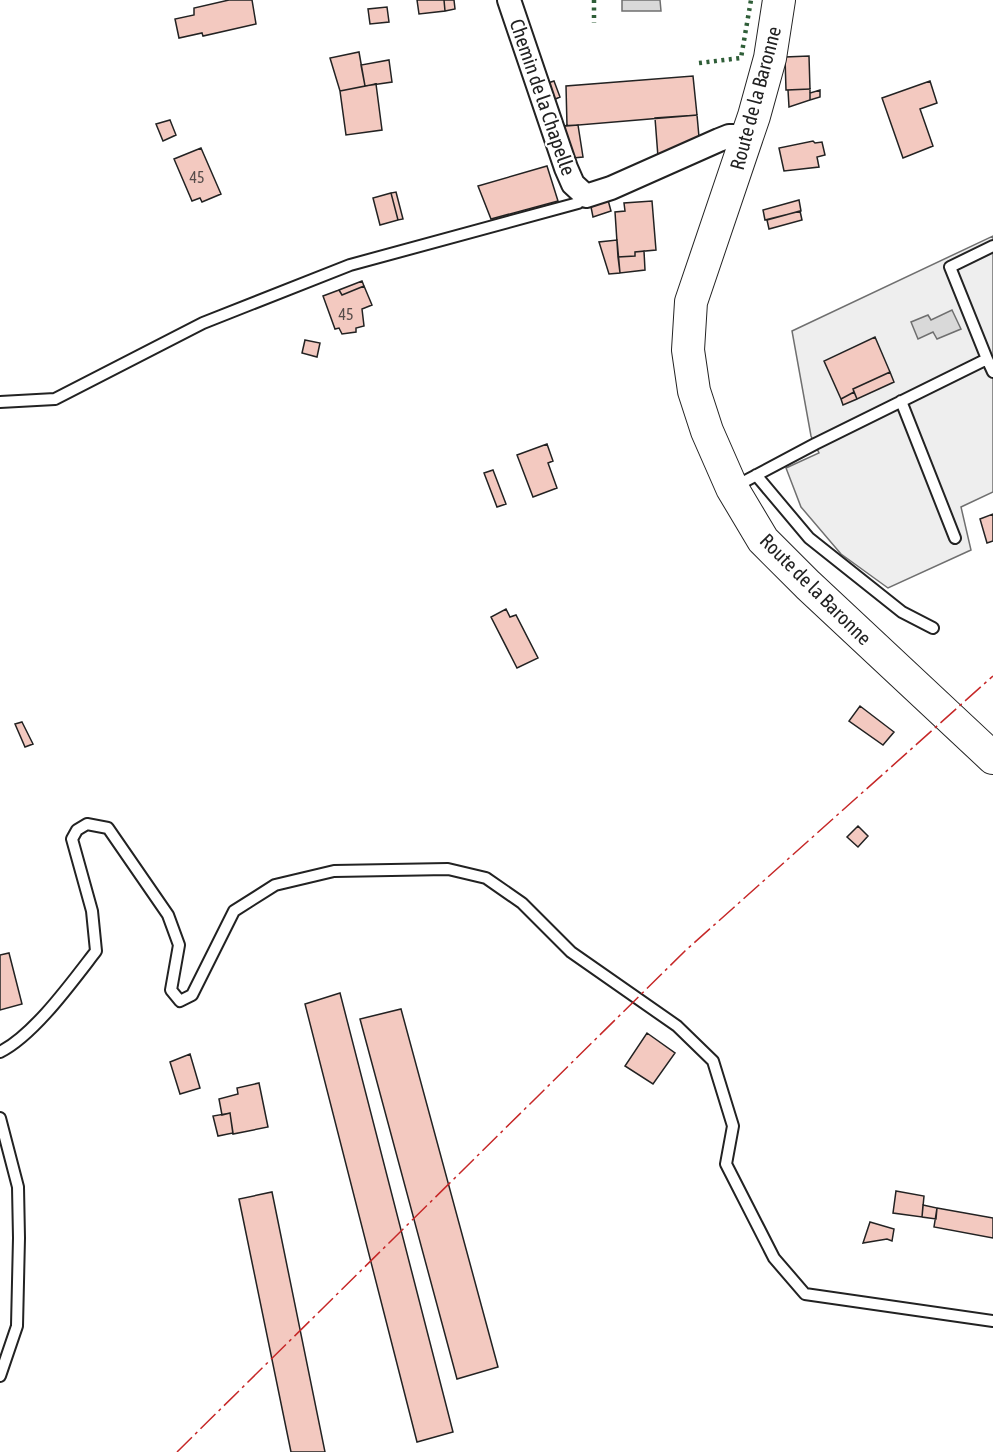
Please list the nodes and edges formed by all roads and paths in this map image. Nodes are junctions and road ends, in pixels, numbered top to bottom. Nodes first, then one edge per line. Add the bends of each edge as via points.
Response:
1 (509, 0) edge
2 (779, 0) edge
3 (748, 136) junction
4 (586, 196) junction
5 (993, 246) edge
6 (987, 359) junction
7 (993, 372) edge
8 (901, 401) junction
9 (0, 402) edge
10 (744, 482) junction
11 (955, 538) dead end
12 (933, 628) dead end
13 (993, 758) edge
14 (0, 1052) edge
15 (0, 1118) edge
16 (993, 1321) edge
17 (0, 1376) edge

1 - 4 street, Chemin de la Chapelle via 566,168 573,184
2 - 3 main road, Route de la Baronne via 770,58
3 - 4 street, Chemin de la Chapelle via 729,136
3 - 10 main road, Route de la Baronne via 691,302 688,330 694,391 707,431
4 - 9 lane via 578,203 350,265 203,323 55,399
5 - 6 lane via 950,267
6 - 7 lane
6 - 8 lane
8 - 10 lane
8 - 11 lane
10 - 12 lane via 902,612
10 - 13 main road, Route de la Baronne via 763,540
14 - 16 lane via 45,1014 96,951 92,911 72,838 87,824 108,828 168,915 178,945 171,990 180,1001 192,996 234,911 275,885 334,872 448,869 486,878 522,903 571,952 677,1026 713,1061 733,1126 726,1164 774,1258 805,1294
15 - 17 lane via 18,1187 19,1238 17,1326

